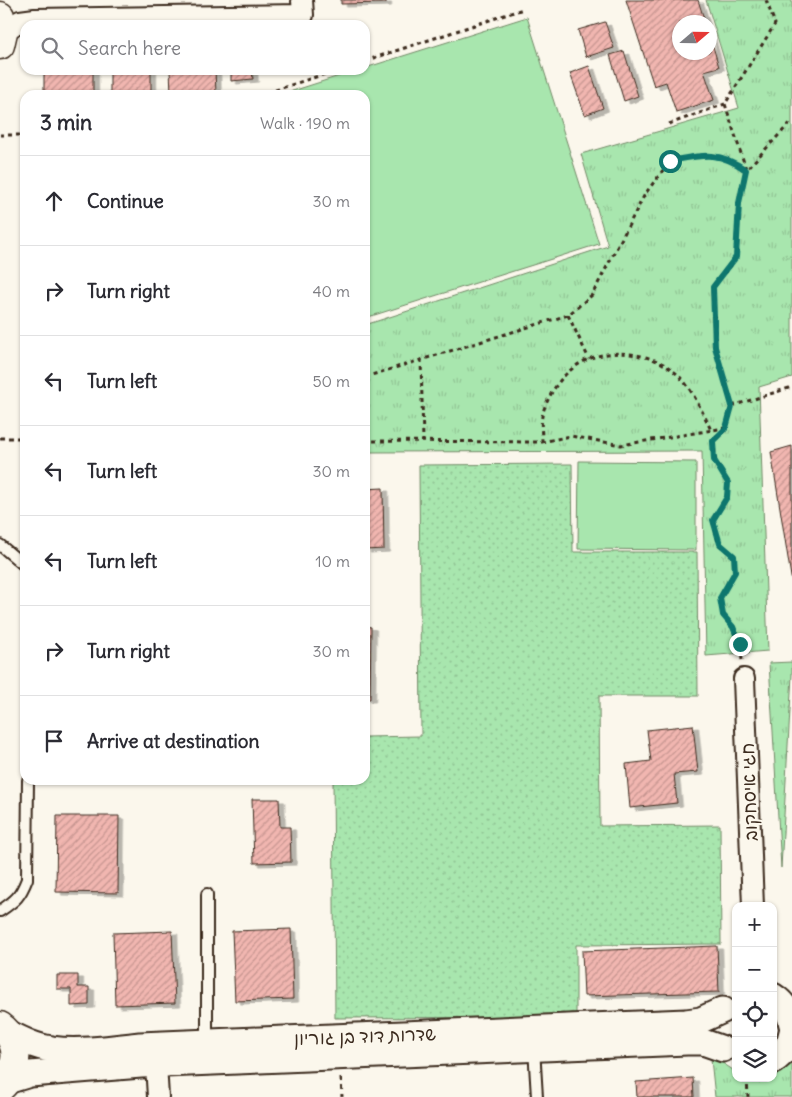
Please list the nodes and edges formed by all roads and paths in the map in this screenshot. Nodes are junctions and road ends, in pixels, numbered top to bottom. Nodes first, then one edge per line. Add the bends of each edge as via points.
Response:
1 (302, 0) edge
2 (766, 0) edge
3 (523, 9) dead end
4 (28, 20) edge
5 (20, 21) edge
6 (1, 31) edge
7 (370, 59) edge
8 (322, 75) edge
9 (275, 90) edge
10 (725, 104) junction
11 (792, 121) edge
12 (669, 124) dead end
13 (0, 135) edge
14 (20, 135) edge
15 (746, 170) junction
16 (568, 315) junction
17 (421, 359) junction
18 (589, 359) junction
19 (370, 375) edge
20 (792, 387) edge
21 (732, 406) junction
22 (726, 428) junction
23 (711, 430) junction
24 (0, 438) edge
25 (20, 438) edge
26 (370, 441) edge
27 (422, 441) junction
28 (542, 442) junction
29 (0, 545) edge
30 (20, 562) edge
31 (744, 679) joint
32 (28, 785) edge
33 (207, 894) dead end
34 (753, 902) edge
35 (0, 911) edge
36 (729, 1003) edge
37 (4, 1030) edge
38 (533, 1038) junction
39 (207, 1042) junction
40 (730, 1055) edge
41 (156, 1064) junction
42 (747, 1082) edge
43 (4, 1084) edge
44 (158, 1097) edge
45 (537, 1097) edge
46 (748, 1097) edge

1 - 4 street via 303,15
2 - 10 path via 775,24
3 - 7 path
5 - 6 street
8 - 9 path
10 - 12 path
10 - 15 path
11 - 15 path
13 - 14 path
15 - 16 path via 715,155 670,161 645,194 592,295
15 - 21 path via 739,203 736,257 713,287 715,347
16 - 17 path
16 - 18 path
17 - 19 path
17 - 27 path
18 - 23 path via 618,352 662,362 674,371 700,405
18 - 28 path via 563,376 551,394 542,414
20 - 21 path
21 - 22 path
22 - 23 path
22 - 31 path via 713,441 714,460 728,483 727,497 713,520 720,544 734,556 735,572 720,598 723,615 733,627 740,644
23 - 28 path via 621,445 571,436
24 - 25 path
26 - 27 path
27 - 28 path
29 - 30 lane
31 - 34 street, חגי איסחקוב
32 - 35 lane via 27,879 21,894
33 - 39 lane
36 - 38 street, שדרות דוד בן גוריון via 707,1018 686,1022
36 - 40 street via 718,1029 719,1039
37 - 39 street, שדרות דוד בן גוריון via 28,1043 53,1050
37 - 43 main road via 14,1044 16,1057 14,1070
38 - 39 street, שדרות דוד בן גוריון
38 - 40 street, שדרות דוד בן גוריון via 703,1042
38 - 41 street, שדרות דוד בן גוריון
38 - 45 lane
41 - 43 street, שדרות דוד בן גוריון via 30,1074
41 - 44 street
42 - 46 path

